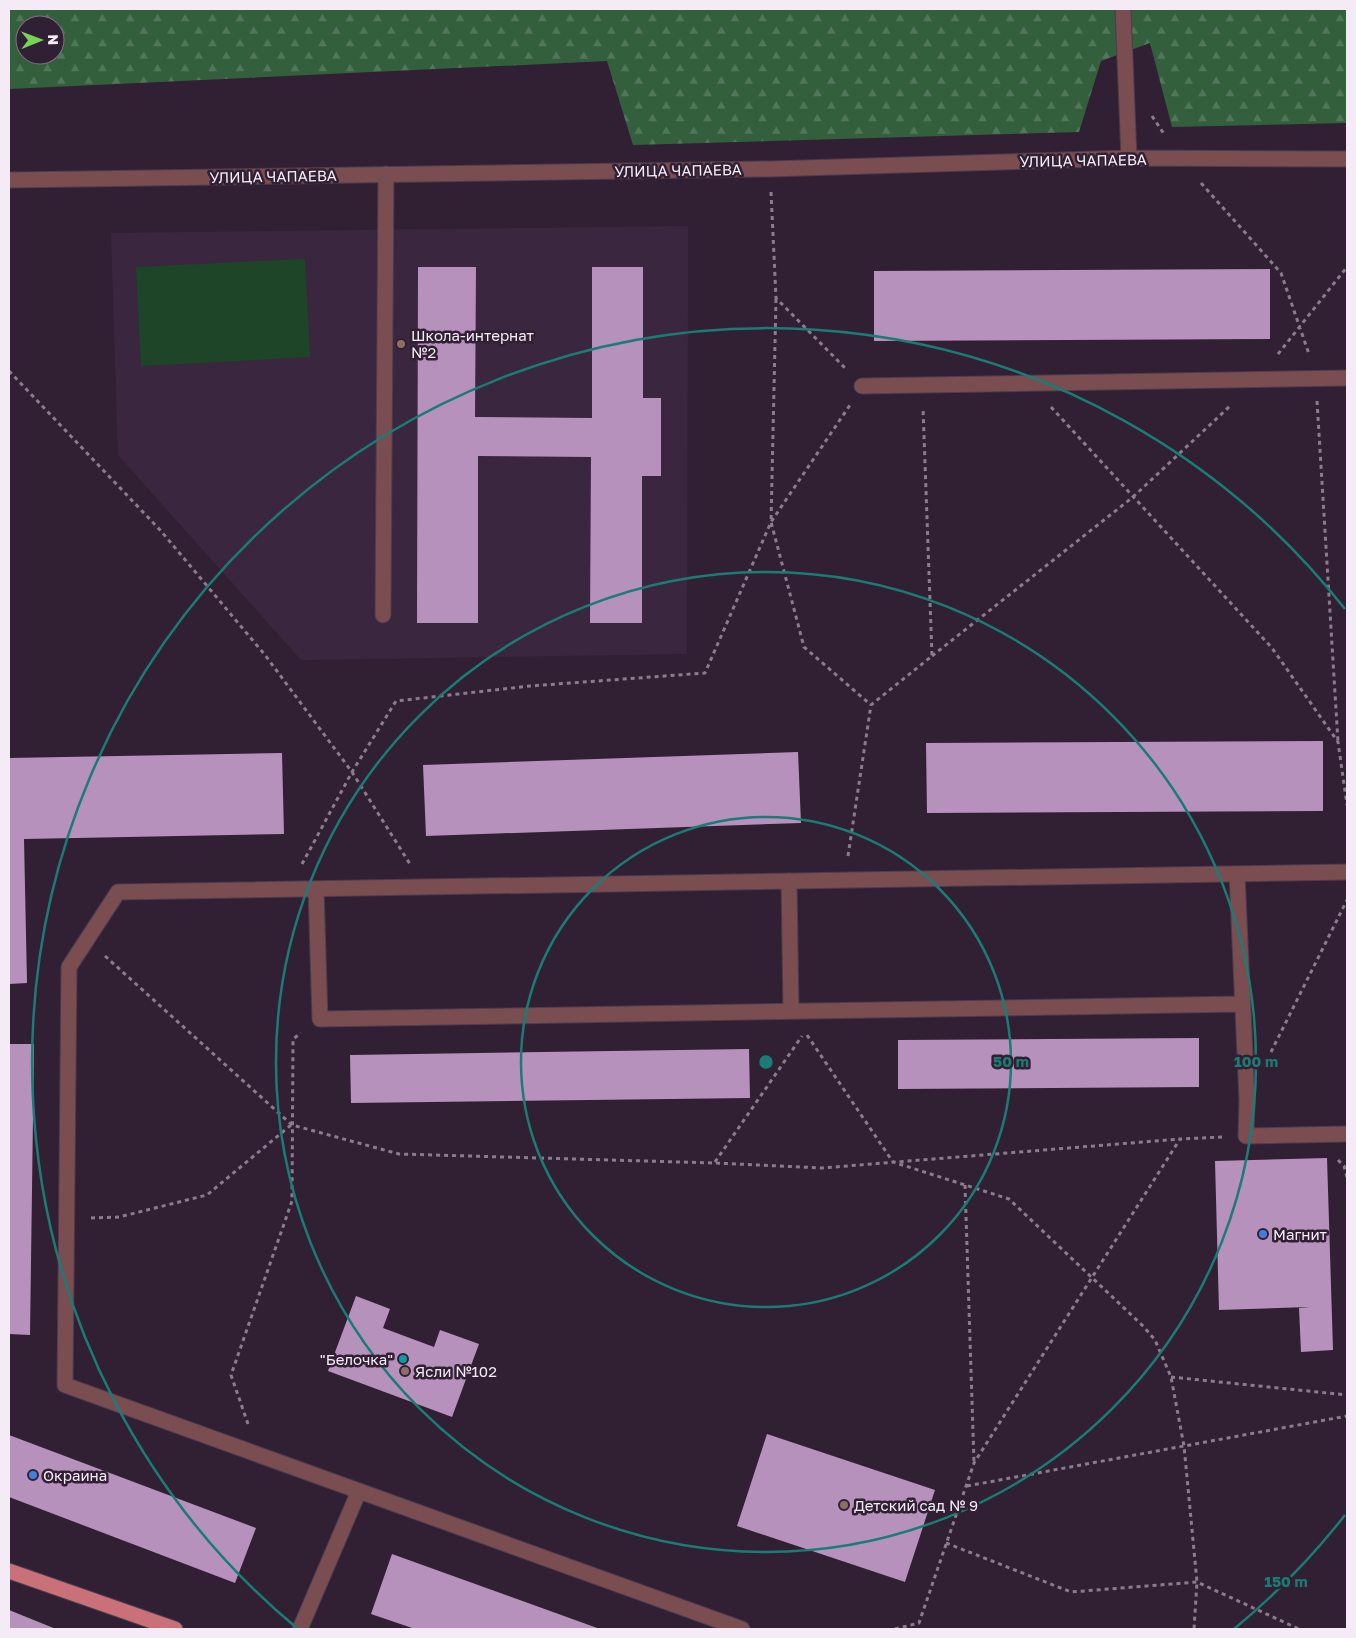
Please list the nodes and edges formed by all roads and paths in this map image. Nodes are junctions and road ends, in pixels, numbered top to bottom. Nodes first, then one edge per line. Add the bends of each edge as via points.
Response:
1 (1123, 9) edge
2 (1129, 158) junction
3 (1347, 159) edge
4 (770, 169) junction
5 (386, 174) junction
6 (9, 180) edge
7 (1347, 267) edge
8 (776, 298) junction
9 (9, 371) edge
10 (1347, 378) edge
11 (1257, 380) junction
12 (1029, 383) junction
13 (922, 385) junction
14 (862, 386) junction
15 (1133, 496) junction
16 (772, 522) junction
17 (383, 615) dead end
18 (932, 656) junction
19 (871, 705) junction
20 (352, 772) junction
21 (1347, 806) edge
22 (1347, 872) edge
23 (1237, 874) junction
24 (844, 880) junction
25 (789, 881) junction
26 (424, 887) junction
27 (288, 889) junction
28 (316, 889) junction
29 (1347, 900) edge
30 (87, 940) junction
31 (1242, 1004) junction
32 (792, 1011) junction
33 (320, 1018) junction
34 (1268, 1056) dead end
35 (292, 1125) junction
36 (1347, 1134) edge
37 (1246, 1136) junction
38 (1180, 1139) junction
39 (893, 1162) junction
40 (715, 1163) junction
41 (965, 1184) junction
42 (67, 1219) junction
43 (1091, 1277) junction
44 (1171, 1377) junction
45 (1347, 1395) edge
46 (1347, 1416) edge
47 (1184, 1446) junction
48 (259, 1455) junction
49 (974, 1464) junction
50 (966, 1486) junction
51 (360, 1491) junction
52 (946, 1543) junction
53 (9, 1571) edge
54 (1197, 1582) junction
55 (175, 1629) edge
56 (300, 1629) edge
57 (742, 1629) edge
58 (896, 1629) edge
59 (1194, 1629) edge
60 (1299, 1629) edge

1 - 2 street
2 - 3 street, УЛИЦА ЧАПАЕВА
2 - 4 street, УЛИЦА ЧАПАЕВА
4 - 5 street, УЛИЦА ЧАПАЕВА
4 - 8 path
5 - 6 street, УЛИЦА ЧАПАЕВА
5 - 17 street
7 - 11 path
8 - 14 path
8 - 16 path
9 - 20 path via 161,531 265,655
10 - 11 street
11 - 12 street
11 - 15 path
12 - 13 street
12 - 15 path
13 - 14 street
13 - 18 path
14 - 16 path
15 - 18 path
15 - 21 path via 1272,648 1338,742
16 - 19 path via 804,647
16 - 20 path via 705,673 530,686 396,701
18 - 19 path
19 - 24 path
20 - 26 path
20 - 27 path
22 - 23 street
23 - 24 street
23 - 31 street
24 - 25 street
25 - 26 street
25 - 32 street
26 - 28 street
27 - 28 street
27 - 30 street via 118,892
28 - 33 street
29 - 34 path
30 - 35 path
30 - 42 street via 69,967
31 - 32 street
31 - 37 street
32 - 33 street
33 - 35 path via 293,1039
35 - 40 path via 399,1154
35 - 42 path via 207,1195 120,1217
35 - 48 path via 292,1201 231,1375
36 - 37 street
37 - 38 path
38 - 39 path
38 - 43 path
39 - 40 path via 822,1168
39 - 40 path via 805,1032
39 - 41 path
41 - 43 path via 1009,1199
41 - 49 path
42 - 48 street via 65,1385
43 - 44 path via 1155,1340
43 - 49 path
44 - 45 path
44 - 47 path
46 - 47 path
47 - 50 path
47 - 54 path
48 - 51 street
49 - 50 path
50 - 52 path
51 - 56 street
51 - 57 street
52 - 54 path via 1071,1592
52 - 58 path via 919,1623
53 - 55 main road
54 - 59 path
54 - 60 path

